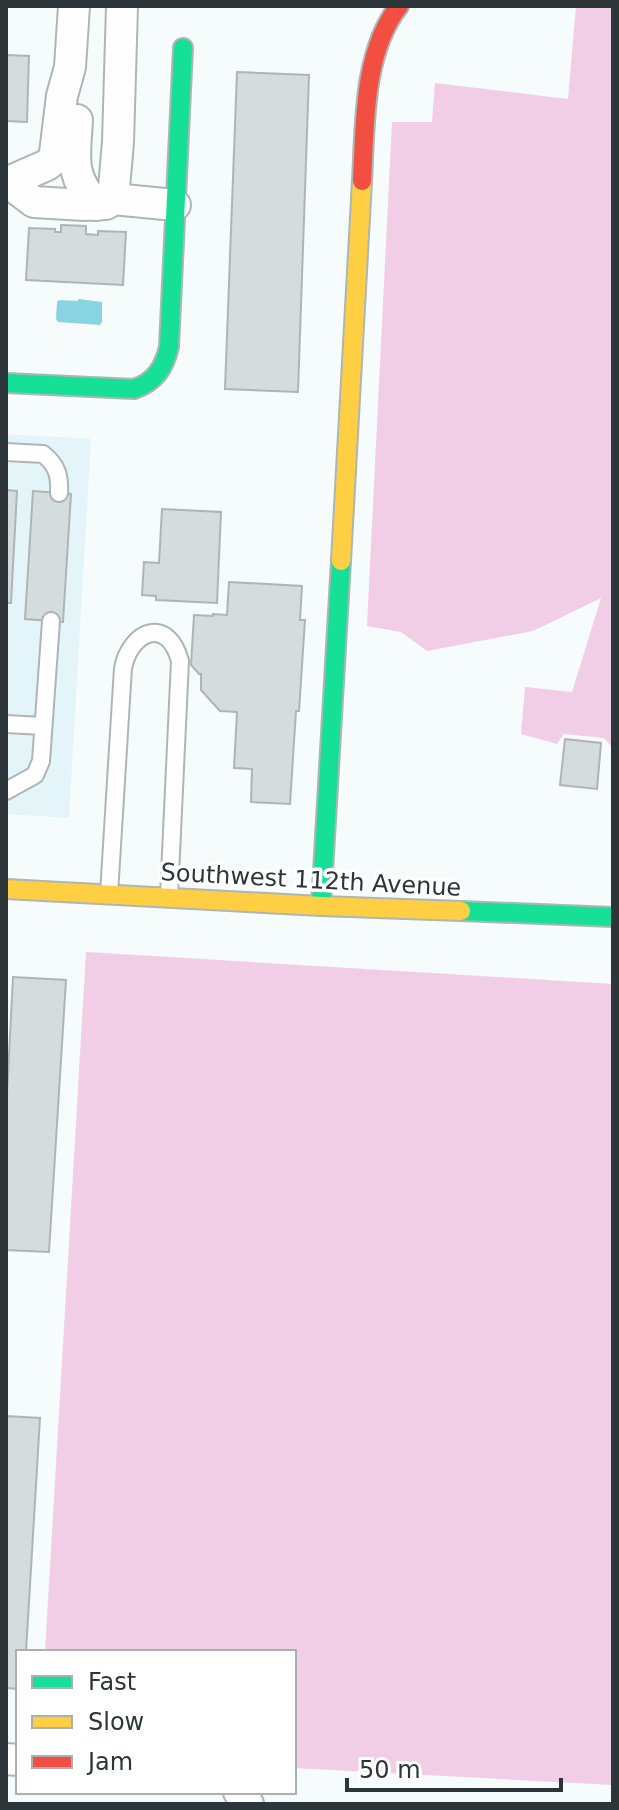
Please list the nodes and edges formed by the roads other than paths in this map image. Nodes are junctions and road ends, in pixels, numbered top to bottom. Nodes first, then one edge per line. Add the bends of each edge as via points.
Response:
1 (74, 6) edge
2 (122, 6) edge
3 (399, 6) edge
4 (183, 48) dead end
5 (70, 67) junction
6 (8, 183) edge
7 (105, 202) junction
8 (175, 205) junction
9 (6, 383) edge
10 (6, 452) edge
11 (59, 493) dead end
12 (51, 621) dead end
13 (6, 724) edge
14 (43, 726) junction
15 (6, 775) edge
16 (24, 783) junction
17 (6, 791) edge
18 (6, 889) edge
19 (109, 894) junction
20 (169, 898) junction
21 (321, 906) junction
22 (613, 917) edge

1 - 5 street
2 - 7 street via 118,142
3 - 21 street via 376,48 365,128
4 - 8 street
5 - 6 street via 52,161
5 - 7 street via 78,97 78,178 85,192
6 - 7 street via 34,202
7 - 8 street
8 - 9 street via 169,347 155,379 126,390
10 - 11 lane via 43,454 56,467
12 - 14 lane
13 - 14 lane
14 - 16 lane via 41,761
15 - 16 lane
16 - 17 lane
18 - 19 street, Southwest 112th Avenue
19 - 20 street, Southwest 112th Avenue
19 - 20 lane via 123,668 126,654 141,636 160,633 171,639 180,661
20 - 21 street, Southwest 112th Avenue
21 - 22 street, Southwest 112th Avenue

